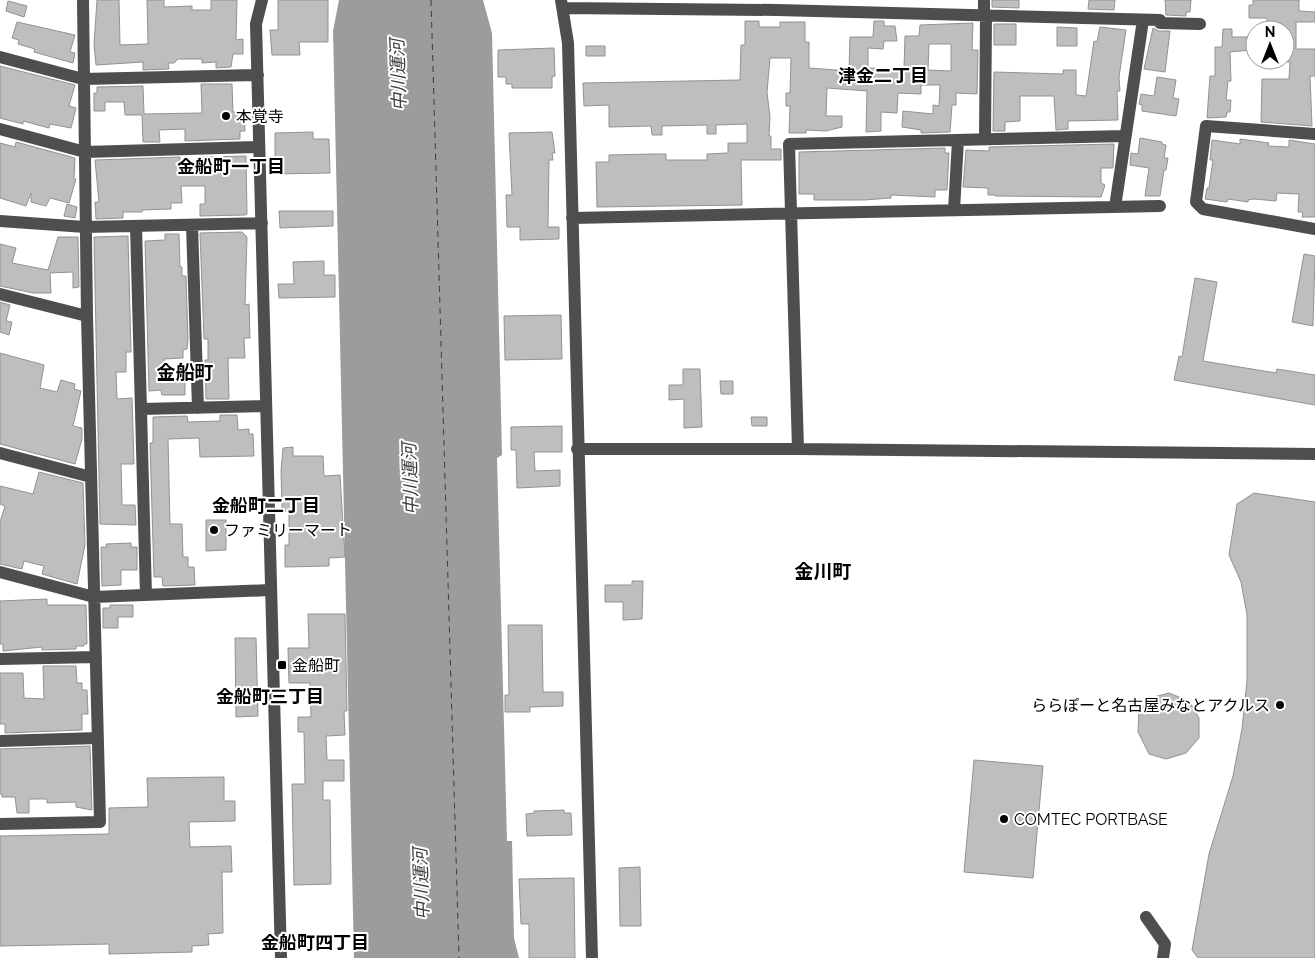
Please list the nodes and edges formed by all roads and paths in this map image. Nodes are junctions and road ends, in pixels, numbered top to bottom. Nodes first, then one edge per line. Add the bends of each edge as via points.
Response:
1 (83, 0) edge
2 (262, 0) edge
3 (984, 0) edge
4 (562, 4) edge
5 (985, 16) junction
6 (1143, 20) junction
7 (1200, 24) dead end
8 (0, 57) edge
9 (258, 75) junction
10 (83, 79) junction
11 (0, 129) edge
12 (1315, 134) edge
13 (1126, 136) junction
14 (985, 139) junction
15 (958, 140) junction
16 (260, 147) junction
17 (85, 152) junction
18 (1160, 206) dead end
19 (1115, 207) junction
20 (954, 210) junction
21 (789, 214) junction
22 (572, 218) junction
23 (0, 221) edge
24 (262, 223) junction
25 (192, 224) junction
26 (136, 226) junction
27 (85, 227) junction
28 (1315, 228) edge
29 (0, 294) edge
30 (86, 316) junction
31 (266, 406) junction
32 (198, 408) junction
33 (141, 409) junction
34 (577, 449) junction
35 (798, 449) junction
36 (0, 453) edge
37 (1315, 454) edge
38 (91, 476) junction
39 (0, 572) edge
40 (270, 590) junction
41 (146, 595) junction
42 (94, 597) junction
43 (96, 657) junction
44 (0, 659) edge
45 (98, 738) junction
46 (0, 741) edge
47 (0, 824) edge
48 (1146, 916) dead end
49 (281, 958) edge
50 (592, 958) edge
51 (1163, 958) edge

1 - 10 street
2 - 9 street via 256,24
3 - 5 street
4 - 5 street
4 - 22 street via 568,43
5 - 6 street
5 - 14 street
6 - 7 street
6 - 13 street
8 - 10 street
9 - 10 street
9 - 16 street
10 - 17 street
11 - 17 street
12 - 28 street via 1206,126 1196,202 1203,209
13 - 14 street
13 - 19 street
14 - 15 street
15 - 20 street
15 - 21 street via 789,144
16 - 17 street
16 - 24 street
17 - 27 street
18 - 19 street
19 - 20 street
20 - 21 street
21 - 22 street
21 - 35 street
22 - 34 street
23 - 27 street
24 - 25 street
24 - 31 street
25 - 26 street
25 - 32 street
26 - 27 street
26 - 33 street
27 - 30 street
29 - 30 street
30 - 38 street
31 - 32 street
31 - 40 street
32 - 33 street
33 - 41 street
34 - 35 street
34 - 50 street
35 - 37 street
36 - 38 street
38 - 42 street
39 - 42 street
40 - 41 street
40 - 49 street
41 - 42 street
42 - 43 street
43 - 44 street
43 - 45 street
45 - 46 street
45 - 47 street via 100,822
48 - 51 street via 1165,944

